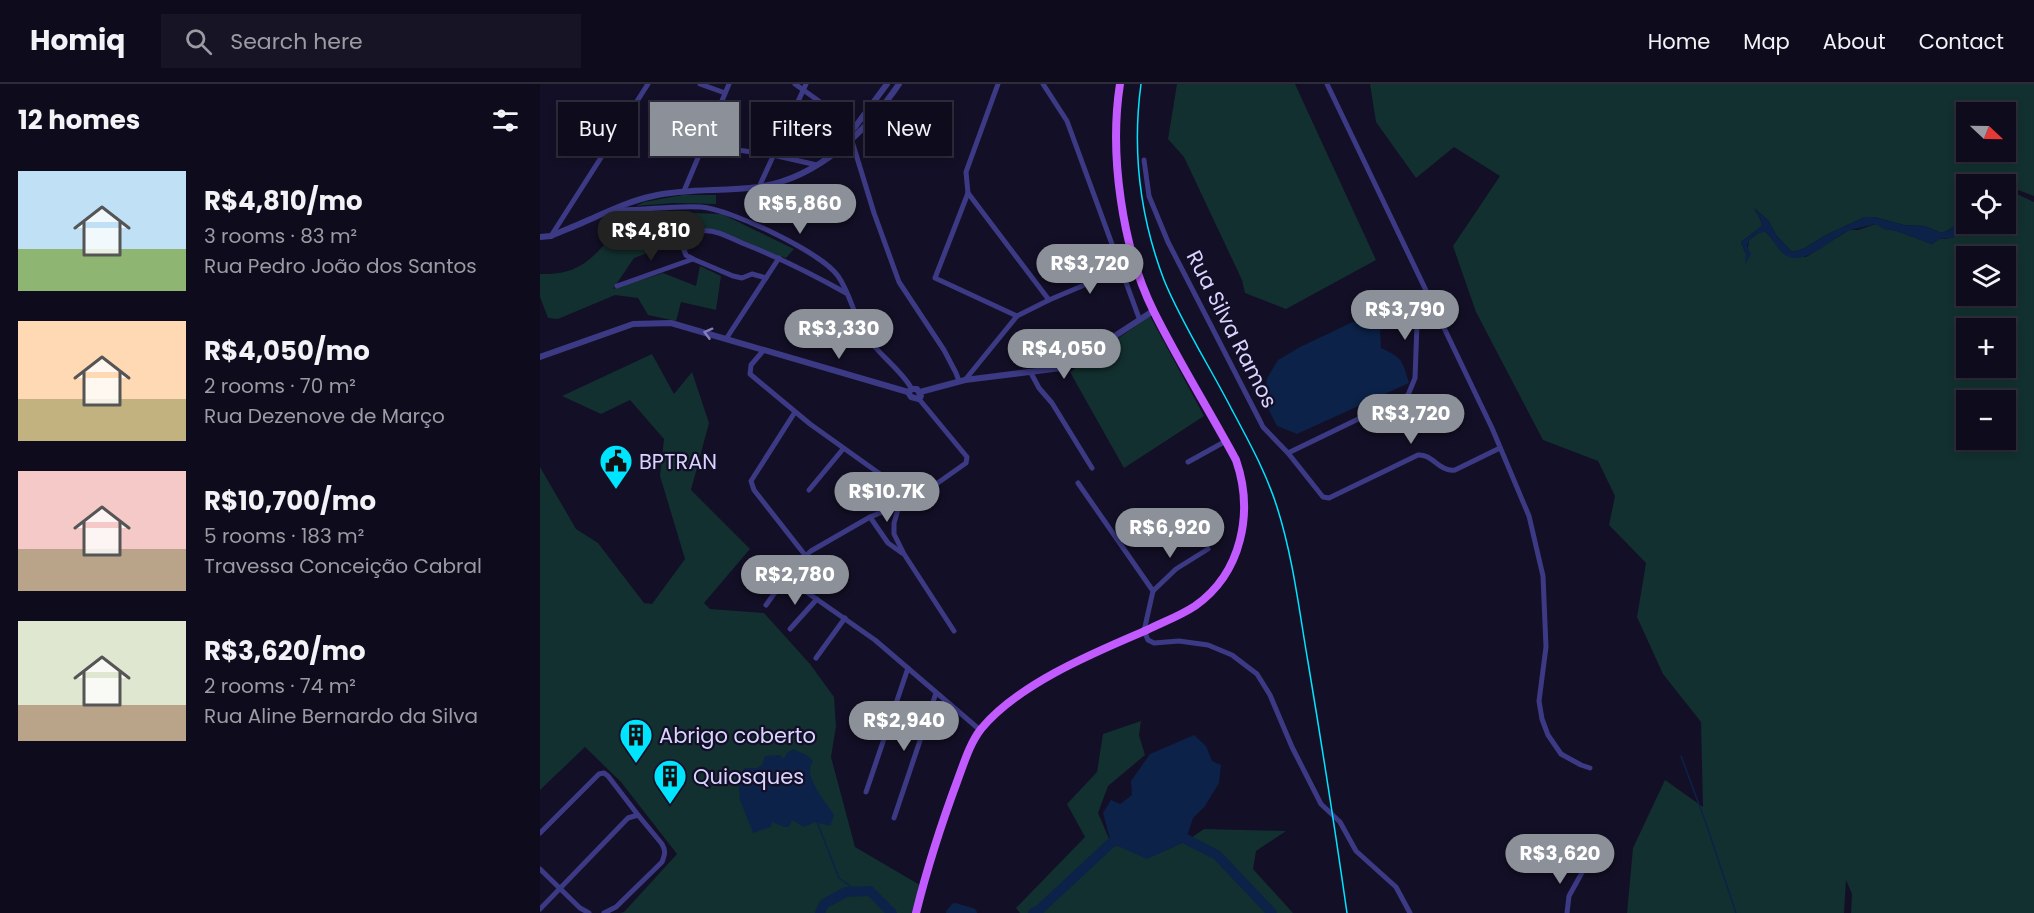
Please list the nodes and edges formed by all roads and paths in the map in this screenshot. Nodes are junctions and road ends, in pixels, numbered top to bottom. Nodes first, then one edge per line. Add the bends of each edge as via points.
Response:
1 (648, 84) edge
2 (700, 84) edge
3 (729, 84) edge
4 (795, 84) edge
5 (887, 84) edge
6 (899, 84) edge
7 (998, 84) edge
8 (1042, 84) edge
9 (1120, 84) edge
10 (1327, 84) edge
11 (805, 86) edge
12 (725, 93) junction
13 (721, 102) edge
14 (798, 102) edge
15 (855, 127) junction
16 (853, 136) edge
17 (853, 144) edge
18 (698, 156) edge
19 (773, 156) edge
20 (778, 156) edge
21 (829, 156) edge
22 (1144, 160) dead end
23 (819, 164) junction
24 (759, 188) junction
25 (684, 190) junction
26 (968, 193) junction
27 (612, 210) junction
28 (551, 236) junction
29 (540, 237) edge
30 (779, 258) junction
31 (693, 259) junction
32 (1122, 269) junction
33 (766, 278) junction
34 (617, 286) dead end
35 (846, 293) junction
36 (1049, 300) junction
37 (1431, 302) junction
38 (1154, 311) junction
39 (1017, 316) junction
40 (1139, 318) junction
41 (726, 339) junction
42 (763, 351) junction
43 (540, 357) edge
44 (1031, 373) junction
45 (962, 380) junction
46 (910, 391) junction
47 (919, 396) junction
48 (795, 412) junction
49 (1226, 441) junction
50 (1500, 448) junction
51 (843, 449) junction
52 (1288, 453) junction
53 (1188, 462) dead end
54 (1092, 468) dead end
55 (1078, 483) dead end
56 (809, 490) dead end
57 (915, 499) junction
58 (898, 506) junction
59 (870, 517) junction
60 (1208, 549) dead end
61 (904, 554) junction
62 (805, 555) junction
63 (785, 577) junction
64 (1153, 591) junction
65 (816, 599) junction
66 (766, 605) dead end
67 (845, 618) junction
68 (790, 629) dead end
69 (954, 631) dead end
70 (1144, 631) junction
71 (816, 658) dead end
72 (908, 668) junction
73 (936, 693) junction
74 (980, 730) junction
75 (1590, 768) dead end
76 (866, 792) dead end
77 (638, 815) junction
78 (894, 818) dead end
79 (540, 832) edge
80 (1585, 863) dead end
81 (540, 869) edge
82 (560, 889) junction
83 (540, 909) edge
84 (917, 909) edge
85 (589, 913) edge
86 (604, 913) edge
87 (1410, 913) edge
88 (1567, 913) edge

1 - 28 street
2 - 12 street
3 - 12 street
4 - 11 street
5 - 15 street
6 - 16 street
7 - 26 street via 966,172
8 - 32 street via 1067,121
9 - 38 main road via 1117,135 1125,220
10 - 37 street
11 - 14 street
11 - 15 street
12 - 13 street
15 - 23 street
17 - 45 street via 895,274
18 - 25 street
19 - 24 street
20 - 23 street
21 - 23 street
22 - 52 street, Rua Silva Ramos via 1149,195 1168,242 1263,427
23 - 24 street
24 - 25 street
25 - 27 street via 639,199
26 - 36 street
26 - 39 street via 935,278
27 - 28 street
27 - 35 street via 687,206 726,212 829,266
28 - 29 street
30 - 31 street via 723,235 702,231 690,238 684,250
30 - 33 street
30 - 35 street
31 - 33 street via 733,276 753,274
31 - 34 street
32 - 36 street
32 - 40 street
33 - 41 street
35 - 46 street via 864,332 900,372
36 - 39 street
37 - 50 street
37 - 52 street via 1417,324 1415,378 1408,395
38 - 40 street
38 - 49 main road
39 - 45 street
40 - 44 street via 1070,365
41 - 42 street
41 -> 43 street via 671,324 633,324
42 - 46 street
42 - 48 street via 751,365 750,374
44 - 45 street
44 - 54 street
45 - 47 street
46 - 47 street via 911,397
47 - 57 street via 968,459
48 - 51 street
48 - 62 street via 751,481
49 - 53 street
49 - 70 main road via 1241,476 1245,512 1241,540 1231,565 1217,586 1195,606
50 - 52 street, Rua Silva Ramos via 1450,471 1418,455 1329,498 1323,497
50 - 75 street via 1529,516 1543,576 1546,647 1539,701 1542,719 1562,754
51 - 56 street
51 - 57 street
55 - 64 street
57 - 58 street
58 - 59 street
58 - 61 street via 894,534
59 - 61 street via 888,543
59 - 62 street
60 - 64 street via 1176,569
61 - 69 street
62 - 63 street
63 - 65 street
63 - 66 street
64 - 70 street
65 - 67 street
65 - 68 street
67 - 71 street
67 - 72 street
70 - 74 main road via 1031,686
70 - 87 street via 1151,642 1192,642 1221,650 1257,674 1321,804 1340,822 1356,851 1396,888
72 - 73 street
72 - 76 street
73 - 74 street
73 - 78 street
74 - 84 main road via 949,803
77 - 79 street via 604,773
77 - 82 street via 628,818
77 - 86 street via 665,849 662,862 616,907
80 - 88 street via 1569,896
81 - 82 street
82 - 83 street
82 - 85 street

